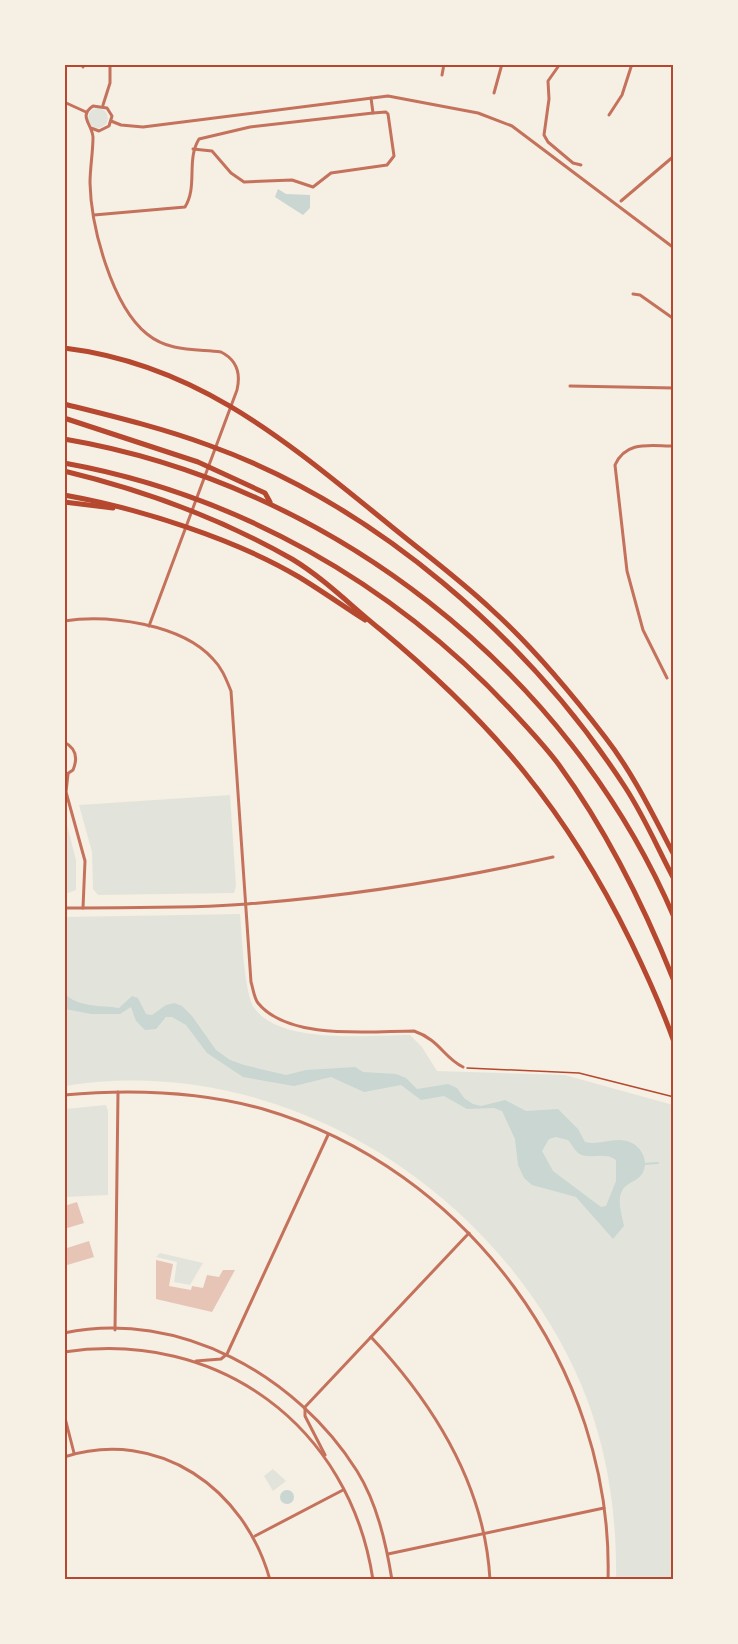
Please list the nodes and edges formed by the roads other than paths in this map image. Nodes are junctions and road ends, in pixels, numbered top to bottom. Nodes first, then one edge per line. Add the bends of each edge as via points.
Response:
1 (110, 64) edge
2 (444, 64) edge
3 (502, 64) edge
4 (560, 64) edge
5 (632, 64) edge
6 (442, 75) dead end
7 (494, 93) dead end
8 (371, 98) junction
9 (64, 102) edge
10 (103, 105) junction
11 (86, 112) junction
12 (374, 113) junction
13 (609, 115) dead end
14 (111, 121) junction
15 (91, 128) junction
16 (99, 131) junction
17 (93, 141) junction
18 (193, 149) junction
19 (674, 156) edge
20 (581, 165) dead end
21 (621, 201) dead end
22 (93, 215) junction
23 (674, 248) edge
24 (633, 294) dead end
25 (674, 319) edge
26 (64, 348) edge
27 (570, 386) dead end
28 (674, 388) edge
29 (64, 404) edge
30 (64, 418) edge
31 (64, 439) edge
32 (674, 446) edge
33 (64, 462) edge
34 (64, 471) edge
35 (64, 495) edge
36 (64, 502) edge
37 (271, 504) junction
38 (134, 511) junction
39 (64, 621) edge
40 (149, 626) junction
41 (380, 629) junction
42 (668, 678) dead end
43 (64, 742) edge
44 (66, 775) edge
45 (65, 791) edge
46 (674, 855) edge
47 (553, 858) dead end
48 (674, 879) edge
49 (246, 904) junction
50 (64, 908) edge
51 (83, 908) junction
52 (674, 917) edge
53 (674, 981) edge
54 (674, 1042) edge
55 (463, 1067) road end
56 (118, 1092) junction
57 (64, 1095) edge
58 (328, 1135) junction
59 (469, 1233) junction
60 (115, 1330) junction
61 (64, 1333) edge
62 (371, 1337) junction
63 (64, 1352) edge
64 (227, 1354) junction
65 (193, 1361) junction
66 (305, 1407) junction
67 (64, 1414) edge
68 (74, 1454) junction
69 (64, 1457) edge
70 (330, 1464) junction
71 (343, 1490) junction
72 (604, 1508) junction
73 (482, 1533) junction
74 (255, 1536) junction
75 (388, 1554) junction
76 (270, 1580) edge
77 (373, 1580) edge
78 (392, 1580) edge
79 (490, 1580) edge
80 (608, 1580) edge

1 - 10 street via 110,83
2 - 6 street
3 - 7 street
4 - 20 street via 548,81 544,135 573,163
5 - 13 street via 622,95
8 - 12 street
8 - 14 street via 143,127
8 - 23 street via 401,96 496,118
9 - 11 street
10 - 11 street via 93,105
10 - 14 street via 110,111
11 - 15 street
12 - 18 street via 222,132 199,139
12 - 18 street via 388,114 392,161 331,173 313,187 292,180 244,182 212,151
14 - 16 street
15 - 16 street
15 - 17 street
16 - 17 street
17 - 22 street
18 - 22 street via 191,196 185,207
19 - 21 street
22 - 40 street via 111,276 139,327 167,345 228,355 239,375 237,390
24 - 25 street
26 - 46 highway via 97,352 148,367 210,393 274,433 491,609 606,739
27 - 28 street
29 - 48 highway via 208,445 262,468 363,524 411,558 480,615 522,657 595,744 626,789
30 - 37 highway via 198,462 265,493
31 - 37 highway via 198,475
32 - 42 street via 634,446 624,450 615,465 627,571 643,630
33 - 53 highway via 190,495 291,540 382,596 448,647 487,684 559,765 618,859
34 - 41 highway via 106,481 204,515 293,560 340,593
35 - 38 highway
36 - 38 highway
37 - 52 highway via 392,574 461,628 506,670 611,800
38 - 41 highway via 175,523 297,576
39 - 40 street via 102,618
40 - 49 street via 189,640 212,657 231,691
41 - 54 highway via 440,681 508,751 576,841 648,978
43 - 44 street via 76,755 76,763
44 - 45 street
45 - 51 street via 85,861
47 - 49 street via 385,890
49 - 51 street
49 - 55 street via 251,982 257,1002 270,1015 298,1028 414,1031 427,1035 452,1062
50 - 51 street
56 - 57 street
56 - 58 street via 186,1094 231,1102 263,1109
56 - 60 street
58 - 59 street via 396,1173
58 - 64 street
59 - 62 street
59 - 72 street via 520,1294 558,1356 578,1399
60 - 61 street
60 - 64 street via 150,1331
62 - 66 street
62 - 73 street via 419,1393 447,1438 470,1490
63 - 65 street via 132,1348
64 - 65 street via 220,1359
64 - 66 street via 265,1376
65 - 70 street via 244,1383 277,1406 306,1433
66 - 70 street via 305,1416
66 - 75 street via 330,1433 358,1473 375,1510
67 - 68 street
68 - 69 street
68 - 74 street via 145,1453 179,1464 209,1482 235,1507
70 - 71 street
71 - 74 street
71 - 77 street via 359,1521
72 - 73 street
72 - 80 street
73 - 75 street
73 - 79 street
74 - 76 street
75 - 78 street

